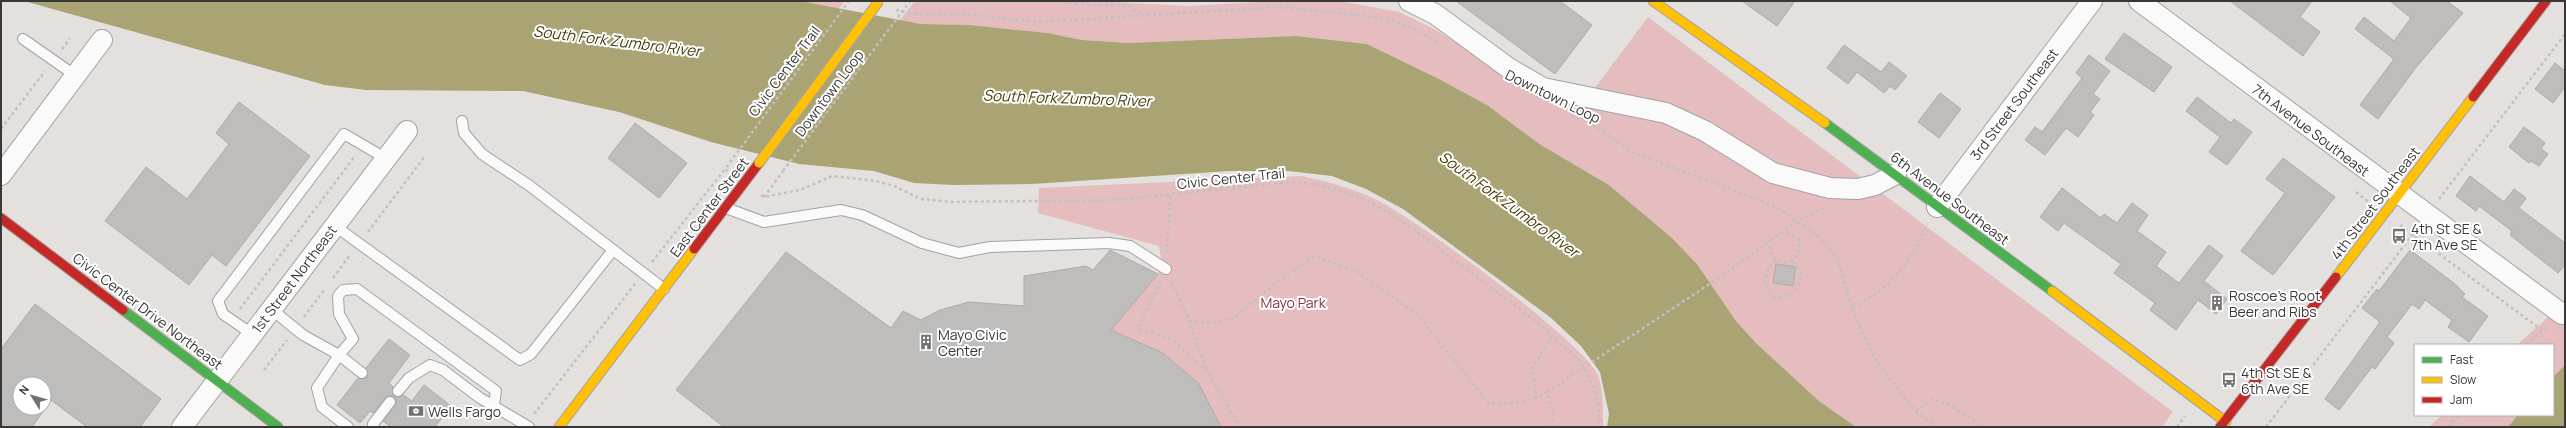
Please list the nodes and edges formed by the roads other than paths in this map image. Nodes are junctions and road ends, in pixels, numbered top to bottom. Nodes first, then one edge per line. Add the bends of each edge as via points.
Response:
1 (879, 1) edge
2 (1408, 1) edge
3 (1653, 1) edge
4 (2092, 1) edge
5 (2139, 1) edge
6 (2546, 1) edge
7 (22, 39) dead end
8 (102, 40) dead end
9 (76, 76) junction
10 (462, 121) dead end
11 (407, 132) dead end
12 (387, 159) junction
13 (1896, 174) junction
14 (1, 175) edge
15 (2399, 194) junction
16 (1937, 207) junction
17 (726, 208) junction
18 (1, 218) edge
19 (335, 226) junction
20 (613, 250) junction
21 (1166, 269) road end
22 (664, 289) junction
23 (271, 309) junction
24 (2562, 314) dead end
25 (252, 334) junction
26 (339, 355) junction
27 (362, 373) dead end
28 (216, 381) junction
29 (398, 391) dead end
30 (390, 402) dead end
31 (494, 404) junction
32 (2224, 425) edge
33 (527, 426) edge
34 (182, 427) edge
35 (278, 427) edge
36 (348, 427) edge
37 (374, 427) edge
38 (559, 427) edge

1 - 17 street, East Center Street, bridge
2 - 13 street via 1435,14 1510,69 1543,88 1666,112 1705,130 1773,173 1830,188 1858,189 1875,185
3 - 13 street, 6th Avenue Southeast
4 - 16 street, 3rd Street Southeast
5 - 15 street, 7th Avenue Southeast
6 - 15 street, 4th Street Southeast
7 - 9 lane
8 - 9 street
9 - 14 street
10 - 20 lane via 464,133 482,154 530,186
11 - 12 street, 1st Street Northeast
12 - 19 street, 1st Street Northeast
12 - 25 lane via 344,134 218,301 223,314
13 - 16 street, 6th Avenue Southeast
15 - 24 street, 7th Avenue Southeast
15 - 32 street, 4th Street Southeast
16 - 32 street, 6th Avenue Southeast
17 - 21 lane via 764,222 842,210 862,215 922,243 959,253 990,248 1109,243 1130,246
17 - 22 street, East Center Street
18 - 28 street, Civic Center Drive Northeast
19 - 20 lane via 520,360 531,354
19 - 23 street, 1st Street Northeast
20 - 22 lane
22 - 38 street, East Center Street
23 - 25 street, 1st Street Northeast
23 - 26 lane
25 - 28 street, 1st Street Northeast
26 - 27 lane
26 - 31 lane via 353,339 339,314 338,296 343,290 358,289 496,391
26 - 36 lane via 317,388 322,407
28 - 34 street, 1st Street Northeast
28 - 35 street, Civic Center Drive Northeast
29 - 31 lane via 409,378 430,365 443,370 480,398
30 - 37 lane via 373,424
31 - 33 lane

